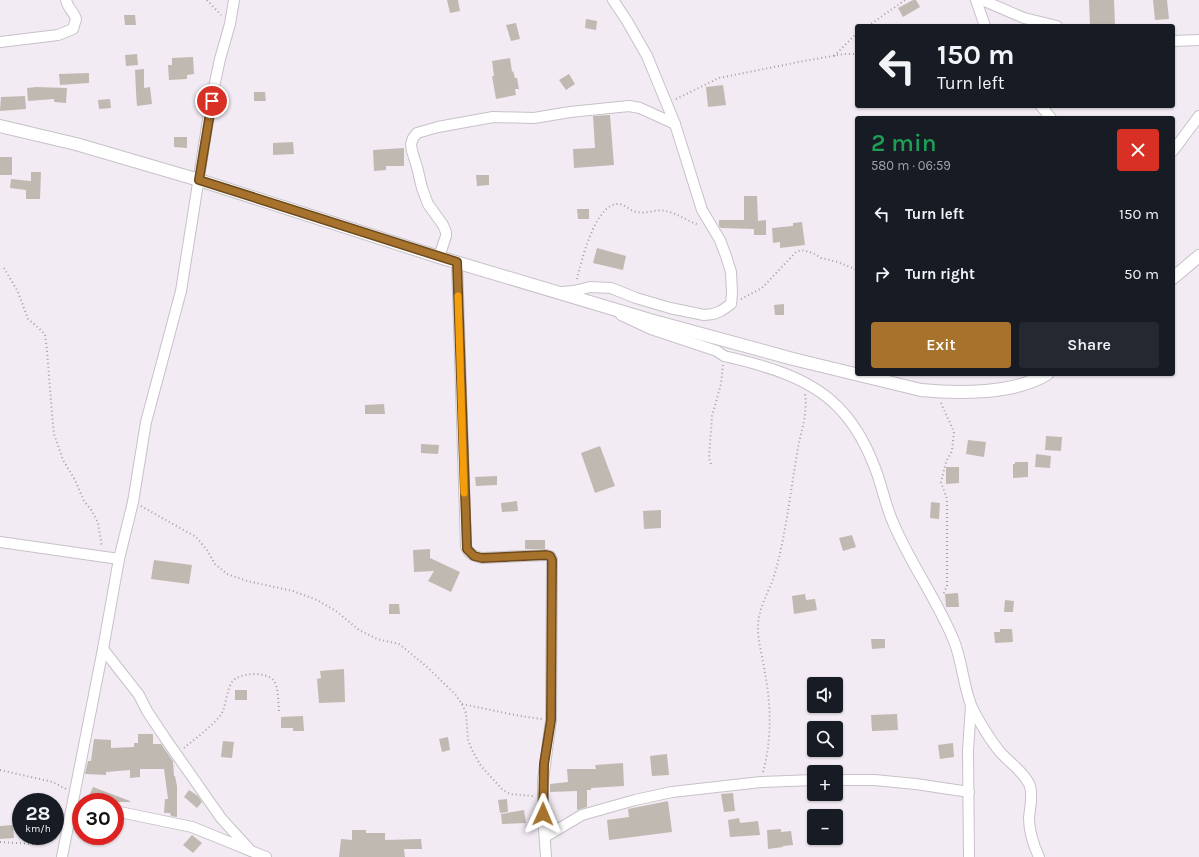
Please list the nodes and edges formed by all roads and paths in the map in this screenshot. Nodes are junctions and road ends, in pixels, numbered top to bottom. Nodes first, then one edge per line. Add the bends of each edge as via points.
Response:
1 (66, 0) edge
2 (207, 0) edge
3 (234, 0) edge
4 (613, 0) edge
5 (905, 0) edge
6 (976, 0) edge
7 (982, 0) edge
8 (230, 24) junction
9 (871, 24) edge
10 (984, 24) edge
11 (1049, 24) edge
12 (855, 35) edge
13 (1199, 40) edge
14 (1175, 41) edge
15 (0, 42) edge
16 (855, 54) edge
17 (834, 56) junction
18 (666, 104) junction
19 (1043, 108) edge
20 (1050, 116) edge
21 (1199, 116) edge
22 (675, 124) junction
23 (0, 126) edge
24 (1175, 148) edge
25 (199, 180) junction
26 (714, 229) junction
27 (1199, 256) edge
28 (439, 257) junction
29 (457, 262) junction
30 (4, 268) dead end
31 (855, 269) edge
32 (1175, 276) edge
33 (574, 291) junction
34 (560, 292) junction
35 (731, 304) junction
36 (609, 307) junction
37 (724, 356) junction
38 (855, 374) edge
39 (863, 376) edge
40 (1044, 376) edge
41 (802, 381) junction
42 (937, 392) junction
43 (710, 464) dead end
44 (133, 502) junction
45 (0, 542) edge
46 (106, 557) junction
47 (119, 559) junction
48 (942, 596) dead end
49 (103, 649) junction
50 (462, 704) junction
51 (971, 706) junction
52 (279, 711) dead end
53 (551, 720) junction
54 (177, 754) junction
55 (0, 770) edge
56 (807, 780) edge
57 (843, 780) edge
58 (761, 782) junction
59 (969, 792) junction
60 (77, 793) edge
61 (72, 796) edge
62 (543, 797) junction
63 (124, 812) edge
64 (72, 815) edge
65 (67, 836) junction
66 (545, 837) junction
67 (0, 842) edge
68 (251, 851) junction
69 (62, 857) edge
70 (266, 857) edge
71 (546, 857) edge
72 (970, 857) edge
73 (1039, 857) edge

1 - 15 street via 76,19 76,26 73,29 58,35
2 - 8 path
3 - 8 street
4 - 18 street via 647,56
5 - 9 path
6 - 10 street
7 - 11 street via 1024,18
8 - 25 street via 220,58
12 - 17 path
13 - 14 street
16 - 17 path
17 - 18 path via 718,78
18 - 22 street
19 - 20 street
21 - 24 street
22 - 26 street via 702,210
22 - 28 street via 640,108 629,106 534,118 493,117 417,133 411,144 422,188 428,204 446,232
23 - 25 street via 76,144
25 - 28 street
25 - 44 street via 181,291 146,422
26 - 33 path via 667,211 639,213 622,205 610,206 598,219 587,243
26 - 35 street via 731,272
27 - 32 street
28 - 29 street
29 - 34 street
29 - 53 street via 466,546 468,552 482,558 546,555 551,558
30 - 46 path via 18,292 28,319 45,335 54,434 63,460 98,523
31 - 35 path via 801,250 796,252 762,288
33 - 34 street
33 - 35 street via 590,287 611,288 670,308 704,315 721,311
34 - 36 street
36 - 37 street via 652,329 717,351
36 - 38 street
37 - 41 street via 776,370
37 - 43 path via 722,384 712,416
39 - 42 street
40 - 42 street via 1014,386 986,391
41 - 51 street via 838,406 864,444 892,520 954,641
41 - 58 path via 806,395 806,412 784,537 758,625 769,706 768,746
42 - 48 path via 954,432 952,451 940,482 947,499 947,586
44 - 47 street
44 - 50 path via 196,537 215,564 227,574 317,600 336,611 359,630 377,639 399,644 426,666
45 - 46 street
46 - 47 street
47 - 49 street
49 - 54 street via 139,695
49 - 60 street
50 - 53 path
50 - 62 path via 466,713 468,740 481,766 510,794
51 - 59 street
51 - 73 street via 992,741 1029,786 1030,833
52 - 54 path via 273,680 268,676 256,674 241,676 232,681 222,715
53 - 62 street via 544,764
54 - 68 street via 221,818
55 - 61 path via 53,782
56 - 58 street
57 - 59 street via 874,780
58 - 66 street via 672,792 635,800 582,815
59 - 72 street
62 - 66 street
63 - 68 street via 192,827
64 - 65 street
65 - 67 path via 34,844
65 - 69 street
66 - 71 street
68 - 70 street

